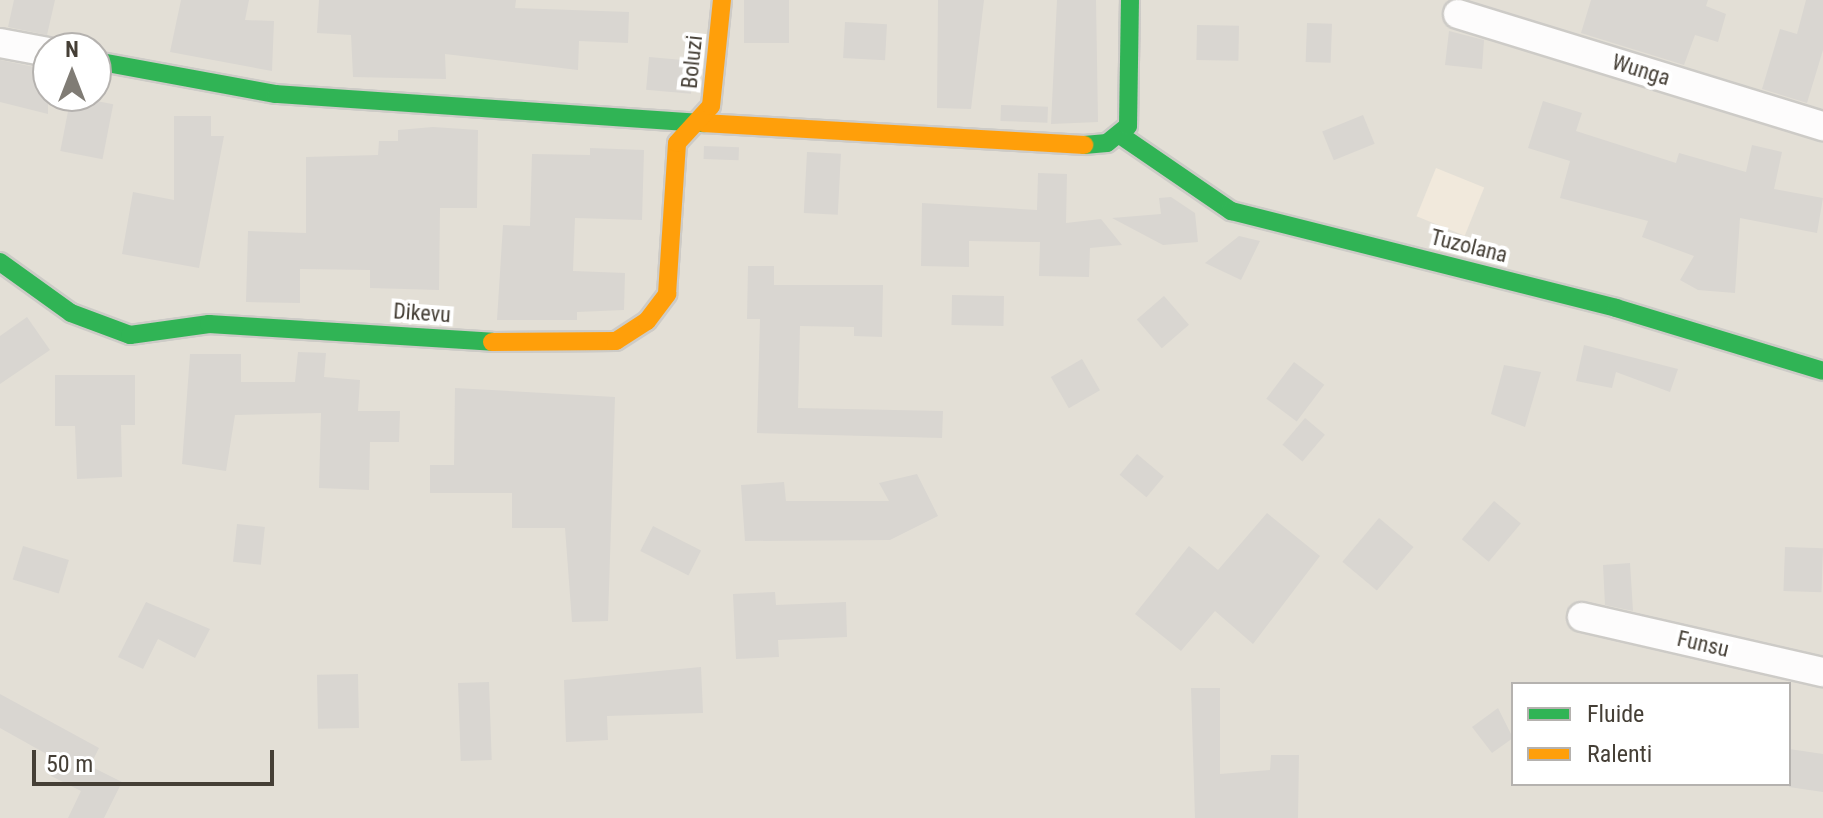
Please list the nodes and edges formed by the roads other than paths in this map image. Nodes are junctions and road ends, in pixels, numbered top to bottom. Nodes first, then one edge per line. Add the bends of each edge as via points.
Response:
1 (722, 0) edge
2 (1130, 0) edge
3 (1458, 14) dead end
4 (0, 43) edge
5 (32, 49) edge
6 (112, 64) edge
7 (696, 124) junction
8 (1823, 126) edge
9 (1120, 135) junction
10 (0, 262) edge
11 (1823, 371) edge
12 (1582, 617) dead end
13 (1823, 672) edge

1 - 7 street, Boluzi via 711,106
2 - 9 street via 1128,126
3 - 8 street, Wunga
4 - 5 street
6 - 7 street via 276,94
7 - 9 street via 1013,146 1107,143
7 - 10 street, Dikevu via 677,143 667,294 647,321 616,341 531,344 209,324 130,335 81,319
9 - 11 street, Tuzolana via 1231,211 1616,308
12 - 13 street, Funsu

